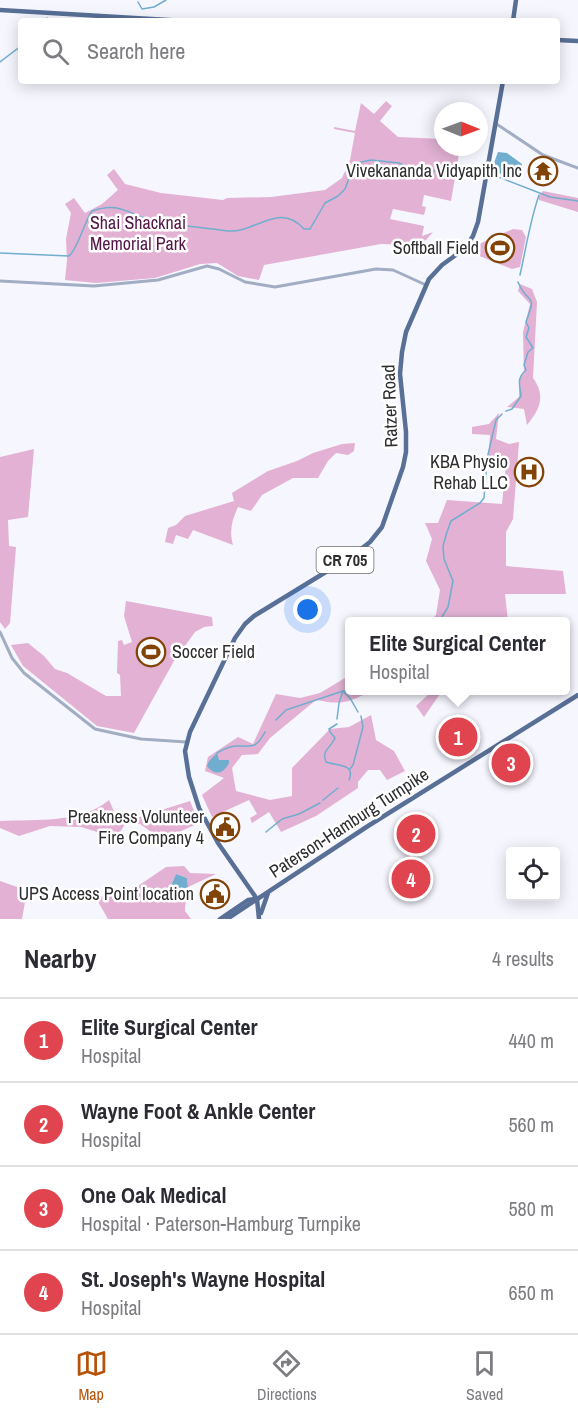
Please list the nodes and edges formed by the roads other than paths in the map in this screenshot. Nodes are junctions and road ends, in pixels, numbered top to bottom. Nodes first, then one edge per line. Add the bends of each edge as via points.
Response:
1 (516, 0) edge
2 (0, 10) edge
3 (135, 18) edge
4 (513, 18) edge
5 (560, 39) edge
6 (578, 40) edge
7 (502, 84) edge
8 (495, 123) junction
9 (578, 168) edge
10 (0, 281) edge
11 (426, 285) junction
12 (0, 632) edge
13 (578, 694) edge
14 (186, 742) junction
15 (269, 891) junction
16 (257, 899) junction
17 (220, 919) edge
18 (227, 919) edge
19 (259, 919) edge

1 - 4 main road
2 - 3 main road
5 - 6 main road
7 - 8 main road, Ratzer Road / CR 705
8 - 9 street via 543,155
8 - 11 main road, Ratzer Road / CR 705 via 478,222 471,241 438,269
10 - 11 street via 94,286 158,280 207,266 241,280 275,287 376,269 393,270
11 - 14 main road, Ratzer Road / CR 705 via 404,339 400,374 406,452 382,527 370,543 352,556 245,624
12 - 14 street via 24,673 95,729 141,739
13 - 15 main road, Paterson-Hamburg Turnpike
14 - 16 main road, Ratzer Road / CR 705 via 187,767 199,808 217,842
15 - 16 main road, Paterson-Hamburg Turnpike
15 - 19 main road
16 - 17 main road, Paterson-Hamburg Turnpike via 248,900
16 - 18 main road, Paterson-Hamburg Turnpike
16 - 19 main road

